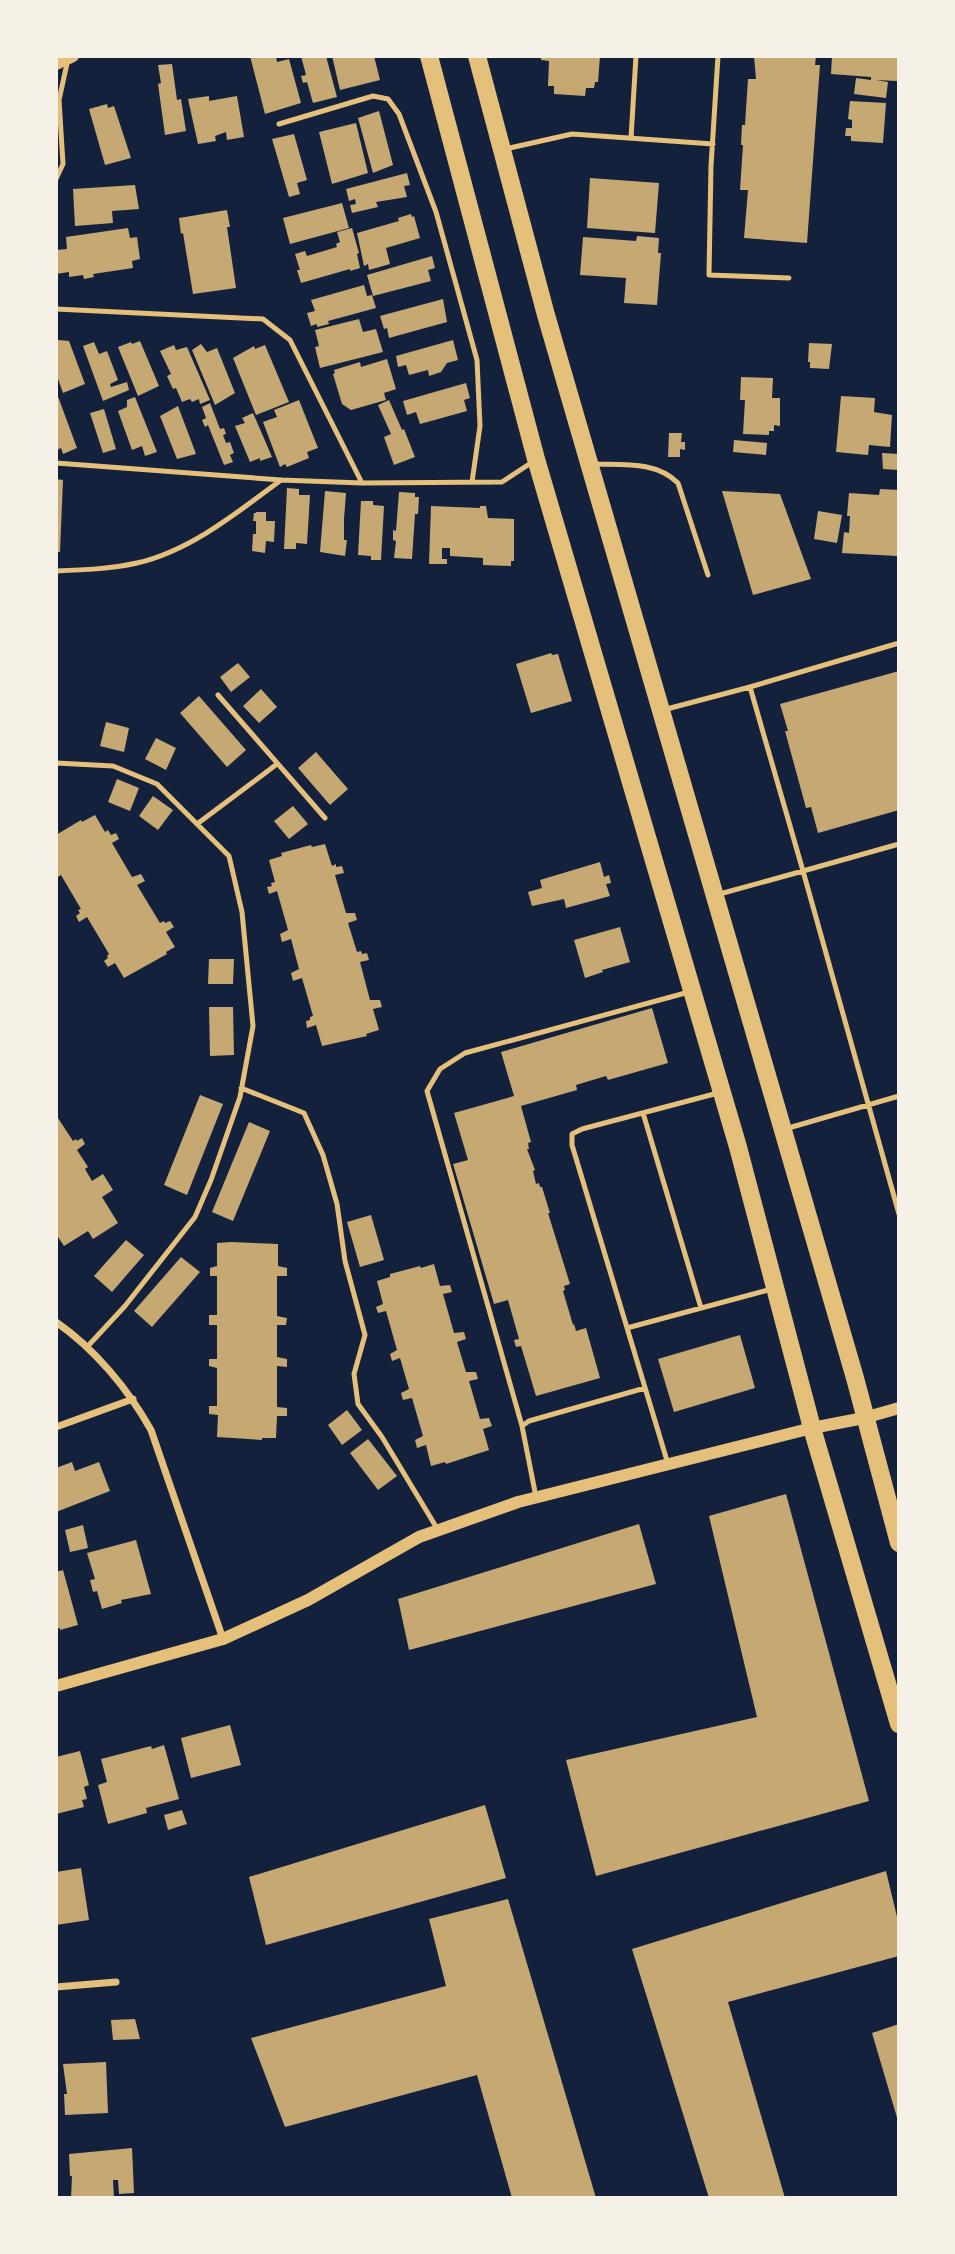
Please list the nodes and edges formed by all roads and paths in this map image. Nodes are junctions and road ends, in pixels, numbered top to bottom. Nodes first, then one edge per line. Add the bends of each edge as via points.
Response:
1 (429, 56) edge
2 (477, 56) edge
3 (636, 56) edge
4 (718, 56) edge
5 (66, 58) edge
6 (279, 124) dead end
7 (631, 138) junction
8 (713, 144) junction
9 (502, 149) junction
10 (56, 179) edge
11 (789, 278) dead end
12 (56, 309) edge
13 (536, 459) junction
14 (56, 463) edge
15 (589, 464) junction
16 (281, 480) junction
17 (472, 482) junction
18 (362, 483) junction
19 (56, 571) edge
20 (708, 575) dead end
21 (899, 643) edge
22 (750, 687) junction
23 (218, 695) dead end
24 (660, 711) junction
25 (56, 763) edge
26 (277, 764) junction
27 (325, 818) dead end
28 (197, 824) junction
29 (899, 844) edge
30 (803, 872) junction
31 (713, 896) junction
32 (692, 991) junction
33 (242, 1088) junction
34 (722, 1092) junction
35 (899, 1096) edge
36 (869, 1105) junction
37 (643, 1113) junction
38 (782, 1130) junction
39 (899, 1214) edge
40 (775, 1289) junction
41 (701, 1308) junction
42 (56, 1322) edge
43 (627, 1328) junction
44 (87, 1348) junction
45 (645, 1388) junction
46 (133, 1399) junction
47 (899, 1408) edge
48 (864, 1419) junction
49 (522, 1426) junction
50 (56, 1427) edge
51 (812, 1428) junction
52 (668, 1464) junction
53 (536, 1497) junction
54 (438, 1530) junction
55 (899, 1543) edge
56 (223, 1639) junction
57 (56, 1686) edge
58 (899, 1724) edge
59 (116, 1982) dead end
60 (56, 1987) edge

1 - 13 main road
2 - 9 main road
3 - 7 lane
4 - 8 lane
5 - 10 lane via 59,100 63,164
6 - 17 lane via 373,96 388,99 399,114 436,212 477,360 480,426
7 - 8 lane
7 - 9 lane via 572,134
8 - 11 lane via 709,275
9 - 15 main road
12 - 18 lane via 263,319 290,340
13 - 17 lane via 502,482
13 - 32 main road
14 - 16 lane
15 - 20 lane via 636,465 668,474 678,483
15 - 24 main road
16 - 18 lane
16 - 19 lane via 182,546 139,562
17 - 18 lane
21 - 22 lane
22 - 24 lane
22 - 30 lane
23 - 26 lane
24 - 31 main road
25 - 28 lane via 113,766 157,784
26 - 27 lane
26 - 28 lane
28 - 33 lane via 229,856 242,912 253,1027
29 - 30 lane
30 - 31 lane
30 - 36 lane
31 - 38 main road
32 - 34 main road
32 - 49 lane via 465,1054 440,1069 427,1091
33 - 44 lane via 195,1217
33 - 54 lane via 304,1113 323,1155 365,1335 354,1374 358,1404
34 - 37 lane
34 - 40 main road
35 - 36 lane
36 - 38 lane
36 - 39 lane
37 - 41 lane
37 - 43 lane via 572,1134
38 - 48 main road
40 - 41 lane
40 - 51 main road
41 - 43 lane
42 - 44 street
43 - 45 lane
44 - 46 street
45 - 49 lane
45 - 52 lane
46 - 50 street
46 - 56 street via 151,1430
47 - 48 street
48 - 51 street
48 - 55 main road
49 - 53 lane
51 - 52 street
51 - 58 main road
52 - 53 street
53 - 54 street
54 - 56 street via 308,1600
56 - 57 street
59 - 60 street

